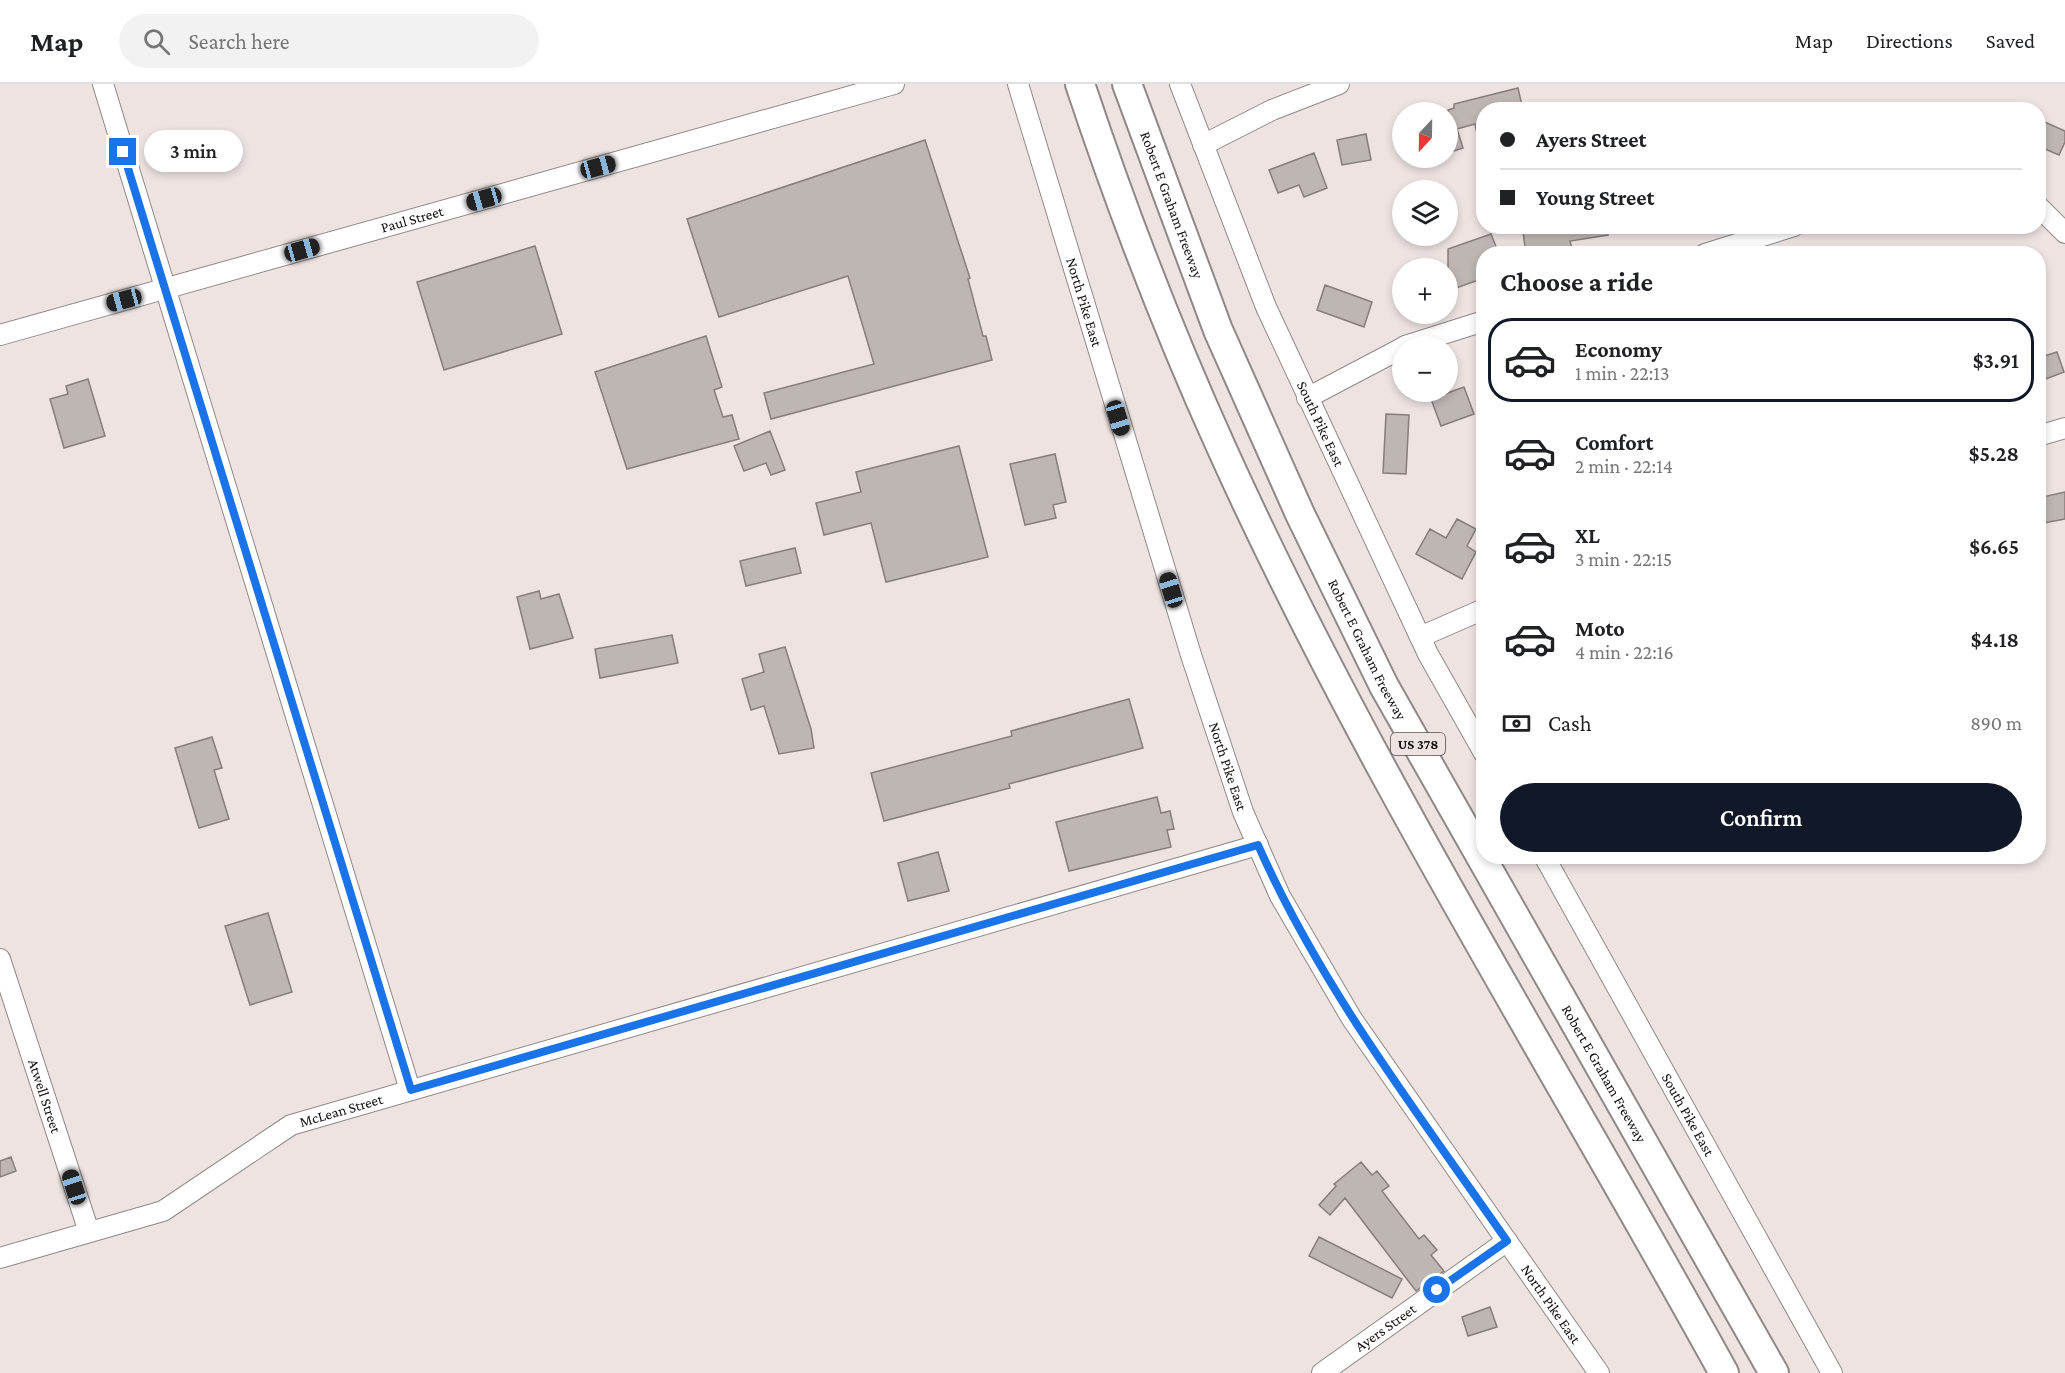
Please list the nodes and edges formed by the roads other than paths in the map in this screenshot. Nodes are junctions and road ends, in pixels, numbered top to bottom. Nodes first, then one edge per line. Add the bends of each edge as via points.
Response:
1 (103, 84) edge
2 (894, 84) edge
3 (1018, 84) edge
4 (1080, 84) edge
5 (1127, 84) edge
6 (1180, 84) edge
7 (1339, 84) edge
8 (1203, 145) junction
9 (2046, 214) edge
10 (2065, 233) edge
11 (1769, 234) edge
12 (1730, 246) edge
13 (165, 288) junction
14 (1476, 324) edge
15 (0, 335) edge
16 (1438, 336) edge
17 (1392, 353) edge
18 (1307, 398) junction
19 (2065, 428) edge
20 (2046, 434) edge
21 (1476, 612) edge
22 (1420, 637) junction
23 (1476, 738) edge
24 (1258, 845) junction
25 (1476, 848) edge
26 (1485, 864) edge
27 (1548, 864) edge
28 (0, 959) edge
29 (411, 1090) junction
30 (89, 1232) junction
31 (1507, 1241) junction
32 (0, 1258) edge
33 (1322, 1373) edge
34 (1599, 1373) edge
35 (1724, 1373) edge
36 (1774, 1373) edge
37 (1832, 1373) edge

1 - 13 street
2 - 13 street, Paul Street
3 - 24 street, North Pike East via 1191,655 1243,812
4 - 35 highway, US 378 via 1141,254 1222,448 1299,608 1412,822
5 - 25 highway, Robert E Graham Freeway / US 378 via 1218,330 1300,514 1384,686
6 - 8 street, South Pike East
7 - 8 street via 1272,110
8 - 18 street, South Pike East via 1266,307
9 - 10 street
11 - 12 street
13 - 15 street, Paul Street
13 - 29 street
14 - 16 street
17 - 18 street
18 - 22 street, South Pike East
19 - 20 street
21 - 22 street
22 - 23 street, South Pike East
24 - 29 street, McLean Street
24 - 31 street, North Pike East via 1280,896 1352,1019
26 - 36 highway, Robert E Graham Freeway / US 378
27 - 37 street, South Pike East
28 - 30 street, Atwell Street
29 - 30 street, McLean Street via 291,1125 163,1211
30 - 32 street, McLean Street
31 - 33 street, Ayers Street
31 - 34 street, North Pike East

